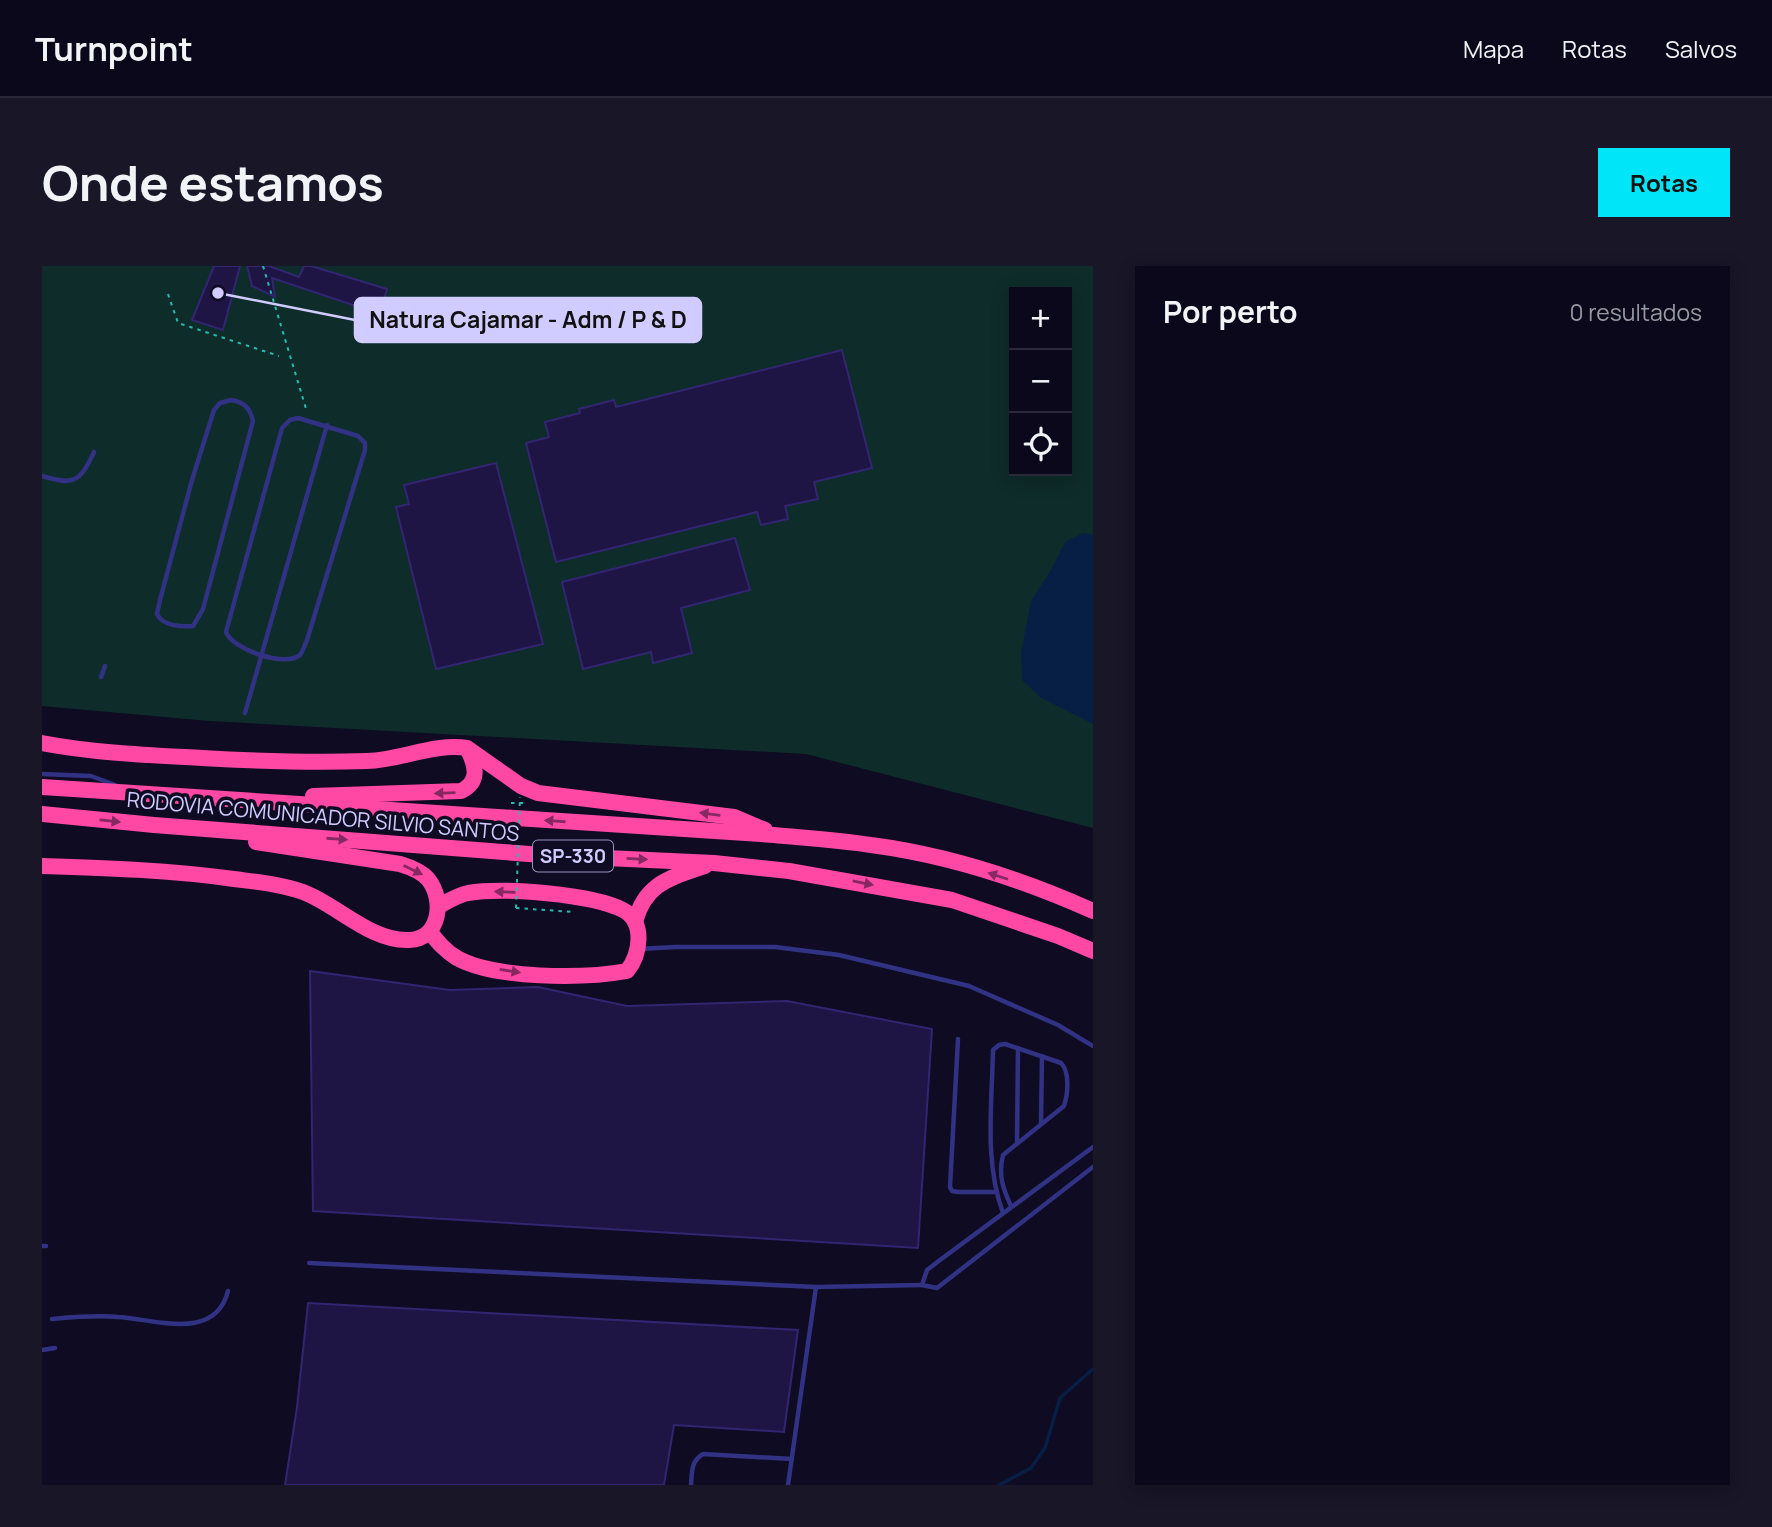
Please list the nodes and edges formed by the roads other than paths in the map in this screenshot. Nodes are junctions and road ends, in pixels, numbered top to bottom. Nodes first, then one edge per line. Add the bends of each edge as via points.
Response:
1 (327, 425) junction
2 (94, 452) dead end
3 (42, 475) edge
4 (192, 480) joint
5 (262, 654) junction
6 (105, 666) dead end
7 (101, 677) dead end
8 (245, 713) dead end
9 (42, 743) edge
10 (467, 748) junction
11 (42, 774) edge
12 (42, 786) edge
13 (132, 792) junction
14 (267, 801) junction
15 (42, 814) edge
16 (154, 825) junction
17 (774, 835) junction
18 (714, 863) junction
19 (42, 866) edge
20 (439, 906) junction
21 (1093, 911) edge
22 (635, 922) junction
23 (430, 932) junction
24 (639, 949) junction
25 (1093, 951) edge
26 (958, 1039) dead end
27 (1093, 1046) edge
28 (1018, 1048) junction
29 (1042, 1056) junction
30 (1041, 1125) junction
31 (1017, 1143) junction
32 (1093, 1147) edge
33 (1093, 1167) edge
34 (995, 1192) junction
35 (1012, 1206) junction
36 (1003, 1213) junction
37 (309, 1263) dead end
38 (922, 1285) junction
39 (816, 1287) junction
40 (228, 1291) dead end
41 (52, 1319) dead end
42 (55, 1348) dead end
43 (42, 1350) edge
44 (792, 1459) junction
45 (691, 1485) edge
46 (788, 1485) edge

1 - 5 lane
1 - 5 lane via 358,436 365,450 302,651 292,659 279,660
1 - 5 lane via 298,418 282,428 226,632 243,649
2 - 3 lane via 77,479 69,482
4 - 4 lane via 214,410 220,403 239,402 249,409 253,421 211,580 196,624 184,627 163,622 157,614
5 - 8 lane
6 - 7 lane
9 - 10 highway via 110,753 302,761 369,761 450,746
10 -> 14 highway via 476,774 461,791
17 -> 10 highway via 734,817 538,793
11 - 13 lane via 91,776
12 - 13 highway, RODOVIA COMUNICADOR SILVIO SANTOS / SP-330
13 - 14 highway, RODOVIA COMUNICADOR SILVIO SANTOS / SP-330
17 -> 14 highway, RODOVIA COMUNICADOR SILVIO SANTOS / SP-330
15 -> 16 highway, RODOVIA COMUNICADOR SILVIO SANTOS / SP-330
16 -> 18 highway, RODOVIA COMUNICADOR SILVIO SANTOS / SP-330 via 542,855
16 -> 20 highway via 400,864 427,878
21 -> 17 highway, RODOVIA COMUNICADOR SILVIO SANTOS / SP-330 via 1062,897 918,853
18 - 22 highway via 659,884 643,900
18 -> 25 highway, RODOVIA COMUNICADOR SILVIO SANTOS / SP-330 via 829,877 952,900
19 - 23 highway via 174,871 264,883 303,892 372,931 398,940 422,938
22 -> 20 highway via 626,911 610,904 557,894 473,892
20 - 23 highway
22 - 24 highway
23 -> 24 highway via 458,958 516,973 578,976 627,971
24 - 27 lane via 775,947 839,955 969,986 1058,1025
26 - 34 lane via 950,1187 958,1192
28 - 29 lane
28 - 31 lane
28 - 34 lane via 1005,1044 993,1050 991,1158
29 - 30 lane
29 - 30 lane via 1061,1062 1067,1073 1066,1102
30 - 31 lane
31 - 35 lane via 1003,1155 1000,1167 1002,1187
32 - 35 lane
33 - 38 lane via 937,1288
34 - 36 lane
35 - 36 lane
36 - 38 lane via 928,1270
37 - 39 lane
38 - 39 lane
39 - 44 lane
40 - 41 lane via 218,1312 189,1323 94,1315
42 - 43 lane
44 - 45 lane via 703,1454 693,1464
44 - 46 lane

